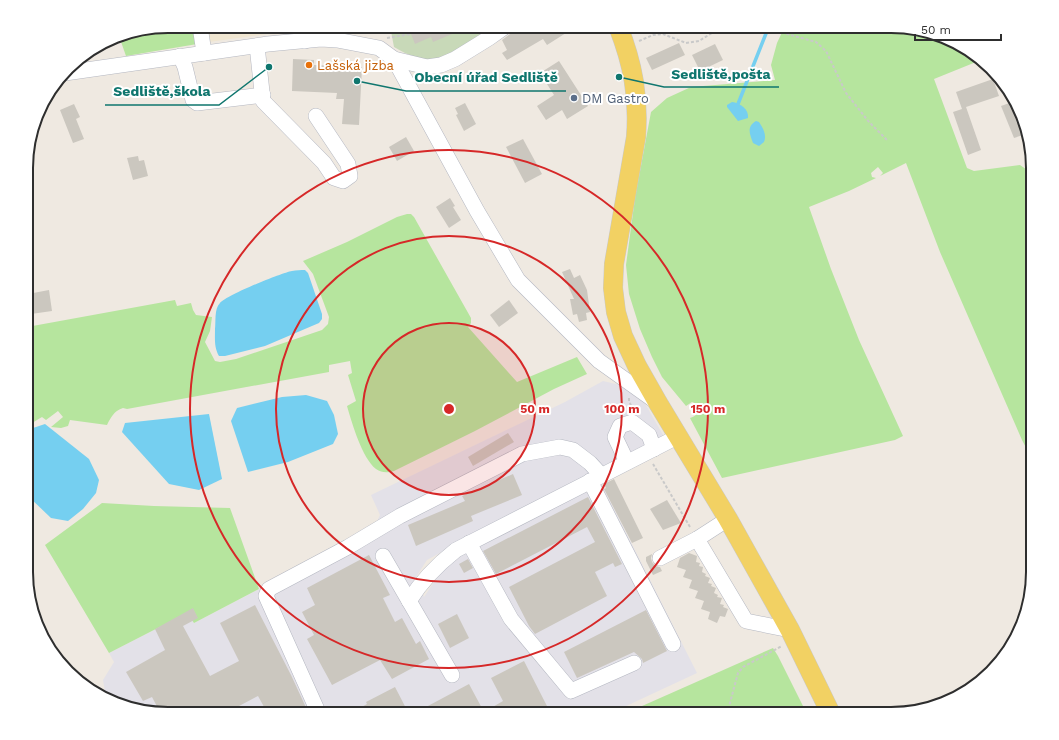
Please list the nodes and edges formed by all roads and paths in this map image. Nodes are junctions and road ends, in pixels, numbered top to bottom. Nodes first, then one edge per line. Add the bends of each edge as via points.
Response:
1 (201, 33) edge
2 (303, 33) edge
3 (496, 33) edge
4 (620, 33) edge
5 (712, 33) edge
6 (784, 33) edge
7 (411, 34) dead end
8 (305, 41) junction
9 (257, 46) junction
10 (625, 47) junction
11 (379, 48) junction
12 (204, 53) junction
13 (180, 56) junction
14 (394, 59) junction
15 (72, 72) edge
16 (263, 95) junction
17 (316, 116) dead end
18 (888, 141) dead end
19 (658, 403) junction
20 (679, 436) junction
21 (650, 451) junction
22 (627, 462) junction
23 (596, 478) junction
24 (728, 519) junction
25 (697, 538) junction
26 (468, 543) junction
27 (383, 556) dead end
28 (660, 558) dead end
29 (409, 601) junction
30 (788, 637) junction
31 (673, 644) dead end
32 (634, 664) dead end
33 (452, 675) dead end
34 (316, 707) edge
35 (728, 707) edge
36 (827, 707) edge

1 - 12 street
2 - 8 street
3 - 14 street via 441,65 427,67
4 - 10 main road
5 - 10 path via 699,41 686,43 663,34 653,35
6 - 18 path via 816,42 826,51 846,93
7 - 11 path via 386,38
8 - 9 street
8 - 11 street via 337,40
9 - 12 street
9 - 16 street
10 - 19 main road via 636,90 637,120 614,264 613,288 623,336
11 - 14 street
12 - 13 street
13 - 15 street
13 - 16 street via 193,100 197,103
14 - 19 street via 518,280 600,361
16 - 17 street via 263,101 324,163 334,178 343,181 350,176 348,164
19 - 20 main road
20 - 21 street
20 - 24 main road
21 - 22 street
21 - 22 street via 649,436 632,422 620,426 615,437
21 - 25 path
22 - 23 street
23 - 26 street
23 - 31 street
23 - 34 street via 590,463 573,450 560,447 522,454 400,516 269,589 266,596
24 - 25 street
24 - 30 main road
25 - 28 street
25 - 30 street via 746,621
26 - 29 street via 438,564
26 - 32 street via 511,619 571,691
27 - 29 street
29 - 33 street
30 - 35 path via 743,667 738,673
30 - 36 main road

